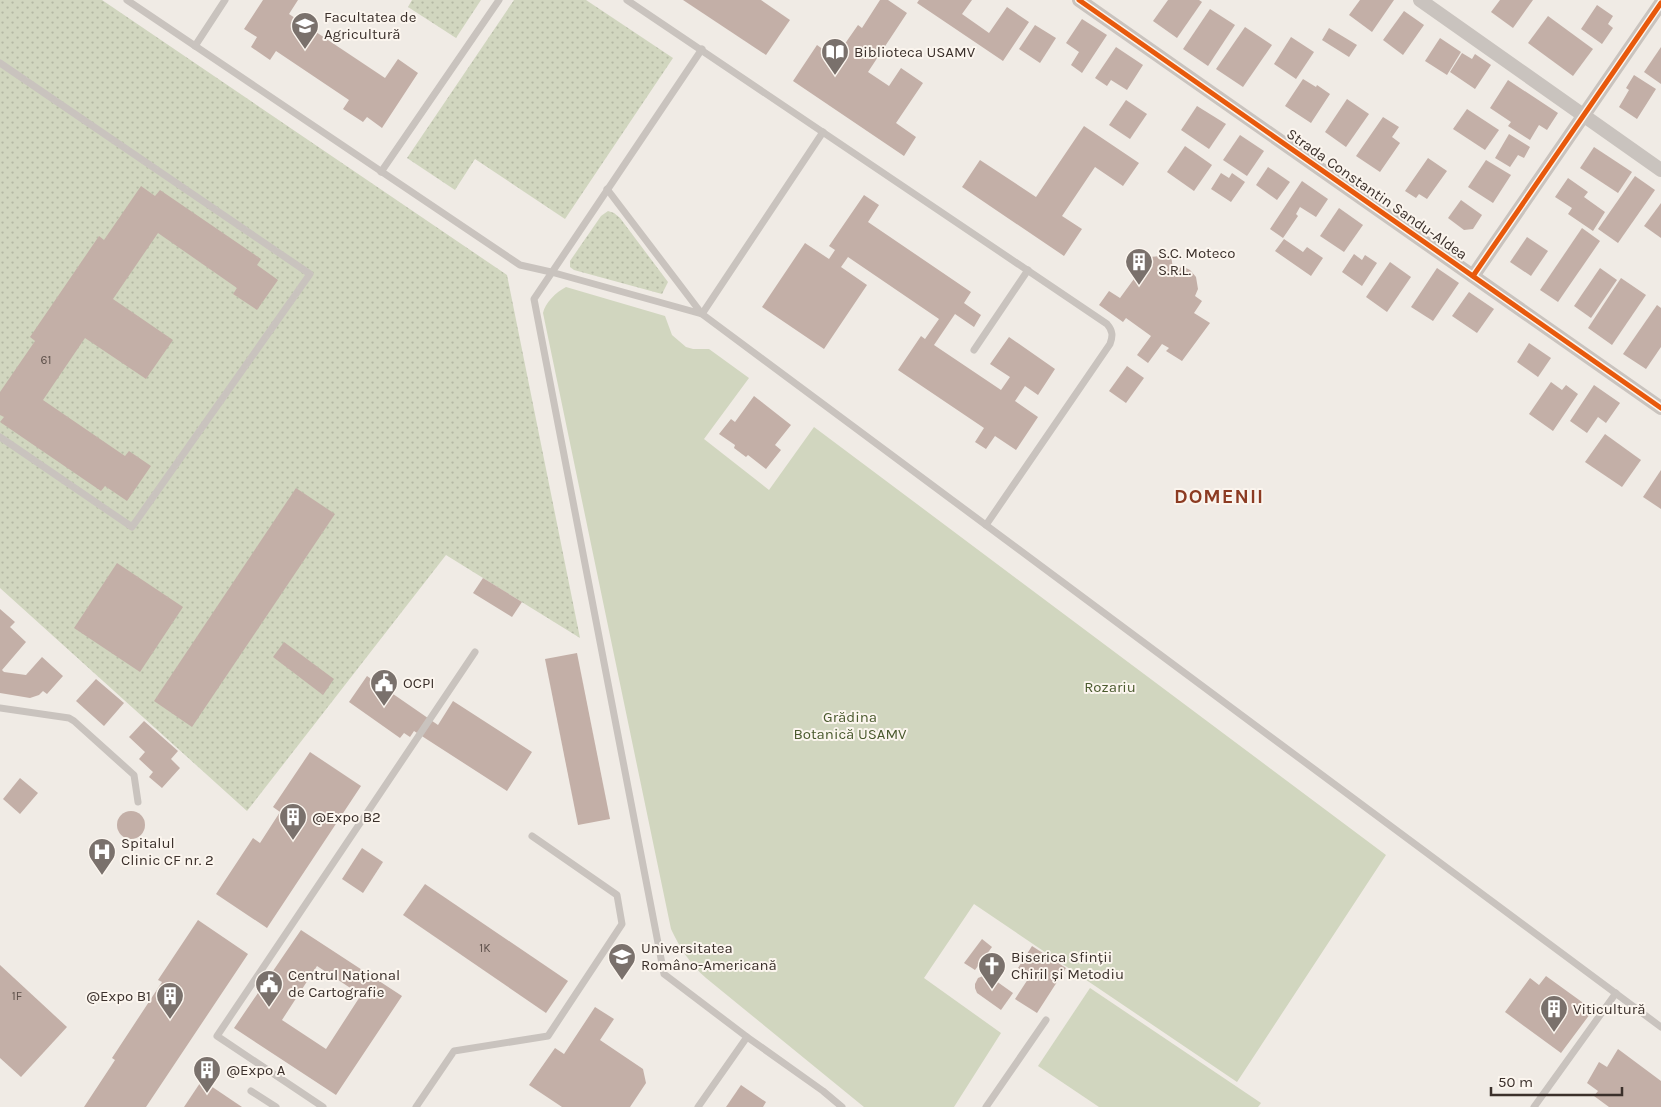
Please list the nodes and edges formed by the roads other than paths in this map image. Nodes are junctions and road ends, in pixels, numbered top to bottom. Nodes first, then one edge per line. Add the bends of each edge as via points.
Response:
1 (127, 0) edge
2 (225, 0) edge
3 (499, 0) edge
4 (627, 0) edge
5 (1079, 0) edge
6 (1420, 0) edge
7 (1661, 3) edge
8 (195, 46) junction
9 (702, 49) junction
10 (0, 63) edge
11 (1584, 115) junction
12 (824, 132) junction
13 (1661, 170) edge
14 (381, 172) junction
15 (607, 189) junction
16 (1028, 270) junction
17 (551, 272) junction
18 (1473, 276) junction
19 (702, 314) junction
20 (974, 350) dead end
21 (1661, 408) edge
22 (0, 437) edge
23 (986, 525) junction
24 (475, 652) dead end
25 (0, 708) edge
26 (138, 802) dead end
27 (532, 836) dead end
28 (1616, 994) junction
29 (1046, 1020) dead end
30 (1661, 1027) edge
31 (747, 1037) junction
32 (251, 1091) dead end
33 (276, 1107) edge
34 (323, 1107) edge
35 (416, 1107) edge
36 (698, 1107) edge
37 (842, 1107) edge
38 (986, 1107) edge
39 (1534, 1107) edge

1 - 8 lane
2 - 8 lane
3 - 14 lane
4 - 9 lane
5 - 18 street, Strada Constantin Sandu-Aldea
6 - 11 street
7 - 11 street
8 - 14 lane
9 - 12 lane
9 - 15 lane
10 - 22 lane via 310,274 132,526
11 - 13 street
11 - 18 street
12 - 16 lane
12 - 19 lane
14 - 17 lane via 520,265
15 - 17 lane
15 - 19 lane
16 - 20 lane
16 - 23 lane via 1107,324 1113,337
17 - 19 lane
17 - 31 lane via 534,299 664,974
18 - 21 street, Strada Constantin Sandu-Aldea
19 - 23 lane
23 - 28 lane
24 - 34 lane via 217,1036
25 - 26 lane via 74,721 134,775
27 - 35 lane via 617,895 622,924 548,1036 454,1051
28 - 30 lane
28 - 39 lane
29 - 38 lane
31 - 36 lane
31 - 37 lane
32 - 33 lane

